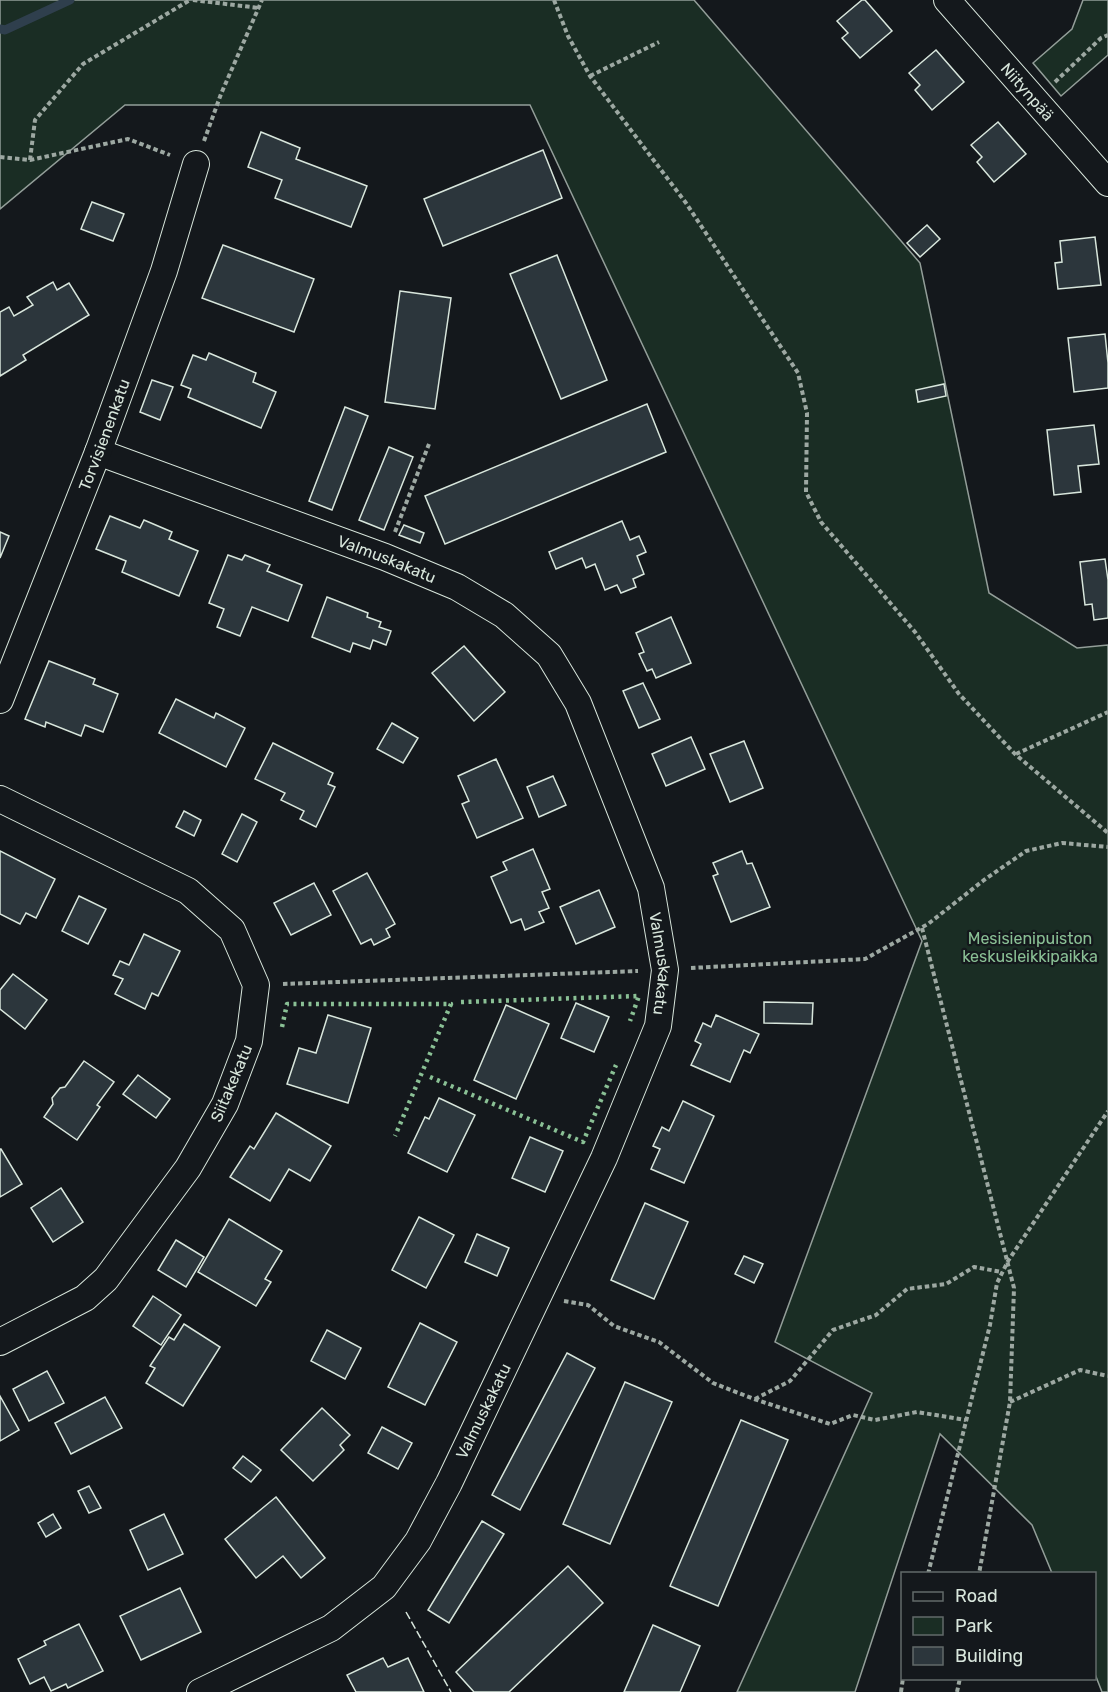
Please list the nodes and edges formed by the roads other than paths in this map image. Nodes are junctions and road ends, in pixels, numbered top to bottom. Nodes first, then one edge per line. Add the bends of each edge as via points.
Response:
1 (947, 0) edge
2 (196, 164) road end
3 (1108, 183) edge
4 (98, 452) junction
5 (0, 700) edge
6 (0, 798) edge
7 (0, 1342) edge
8 (200, 1692) edge

1 - 3 street, Niitynpää
2 - 4 street, Torvisienenkatu via 164,271
4 - 5 street, Torvisienenkatu
4 - 8 street, Valmuskakatu via 457,587 504,615 549,655 578,703 651,888 665,970 658,1026 604,1158 424,1531 384,1587 331,1628
6 - 7 street, Siitakekatu via 188,891 232,930 256,985 249,1041 225,1104 188,1168 100,1284 85,1298

